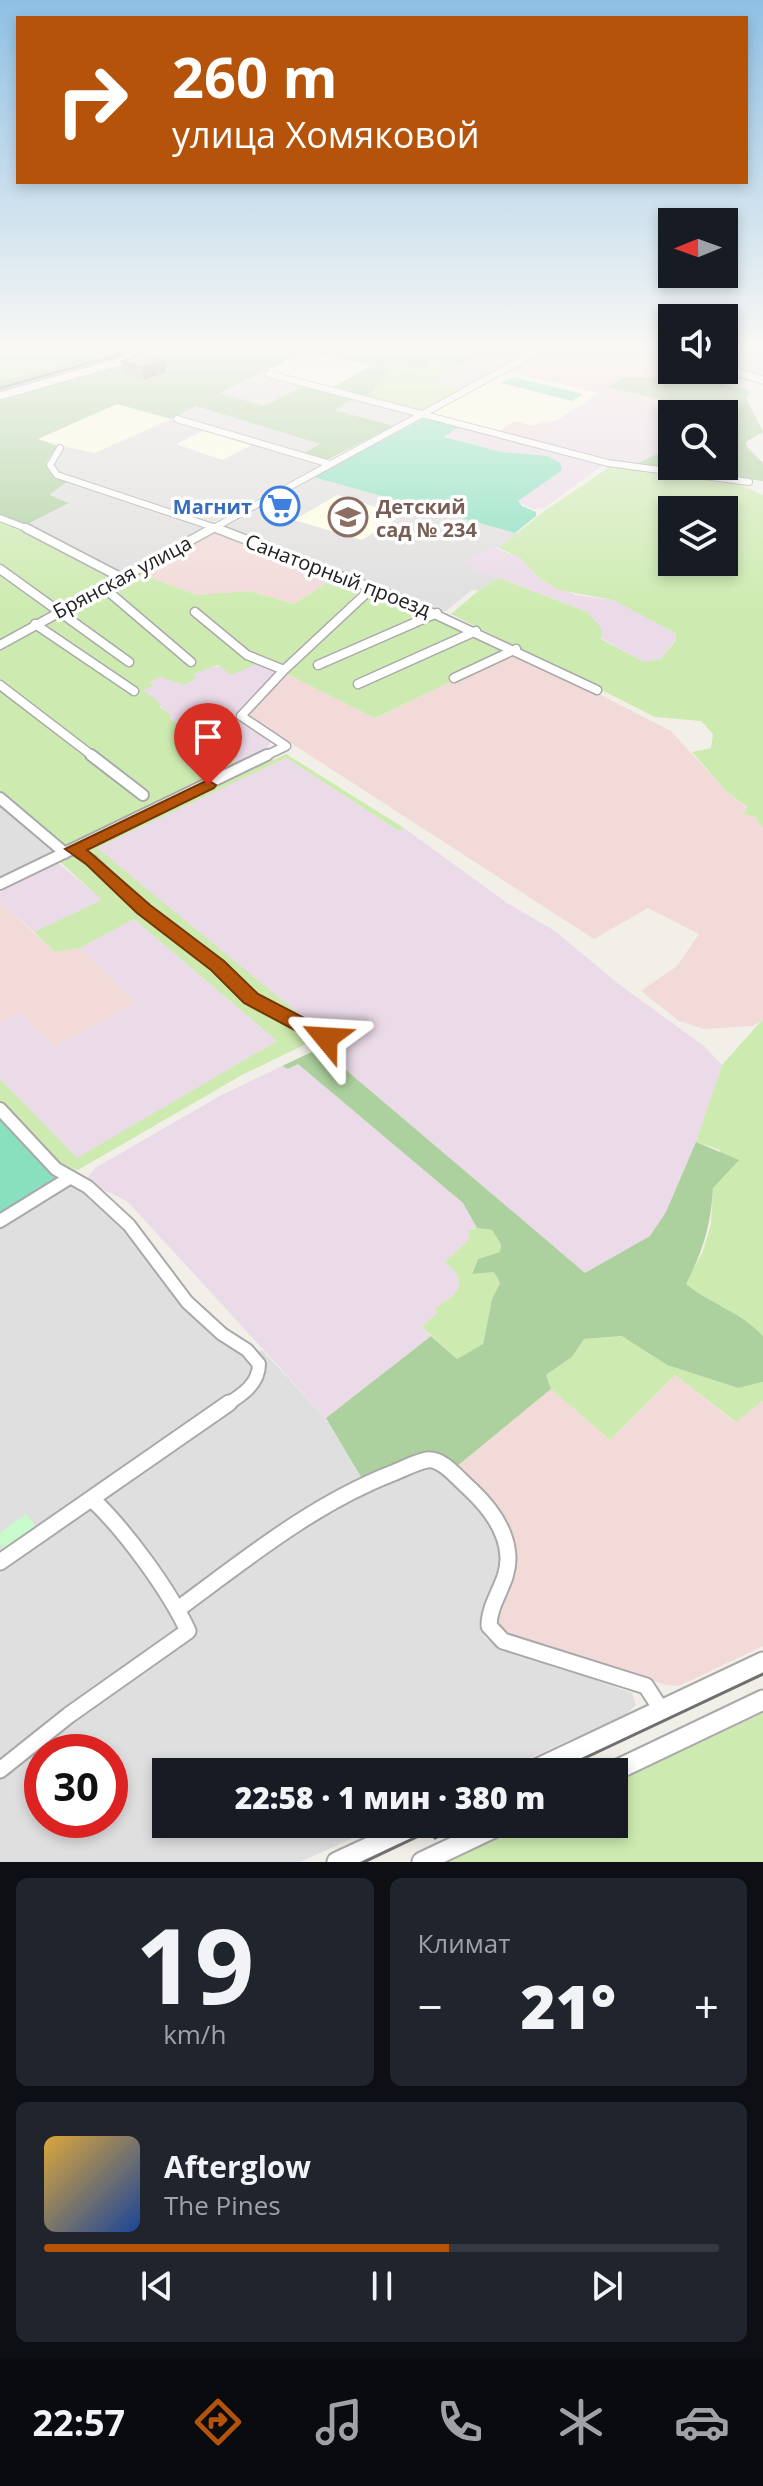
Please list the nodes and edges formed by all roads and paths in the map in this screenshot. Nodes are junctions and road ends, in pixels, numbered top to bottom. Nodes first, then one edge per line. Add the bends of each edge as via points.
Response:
1 (238, 437) edge
2 (380, 437) edge
3 (506, 437) edge
4 (60, 448) dead end
5 (330, 464) junction
6 (749, 482) dead end
7 (0, 518) edge
8 (213, 528) junction
9 (0, 569) edge
10 (122, 578) junction
11 (103, 587) junction
12 (373, 587) junction
13 (61, 611) junction
14 (195, 612) dead end
15 (437, 613) junction
16 (35, 624) junction
17 (476, 631) junction
18 (1, 643) edge
19 (516, 649) junction
20 (129, 662) dead end
21 (191, 662) dead end
22 (318, 665) dead end
23 (284, 670) junction
24 (454, 678) dead end
25 (358, 684) dead end
26 (0, 685) edge
27 (597, 690) dead end
28 (134, 691) dead end
29 (143, 795) dead end
30 (0, 798) edge
31 (70, 851) junction
32 (0, 884) edge
33 (326, 1038) dead end
34 (0, 1109) edge
35 (71, 1177) junction
36 (0, 1221) edge
37 (92, 1499) junction
38 (0, 1562) edge
39 (178, 1609) junction
40 (763, 1662) edge
41 (763, 1700) edge
42 (662, 1711) junction
43 (560, 1758) edge
44 (628, 1764) edge
45 (0, 1770) edge
46 (389, 1838) edge
47 (473, 1838) edge
48 (337, 1862) edge
49 (422, 1862) edge

1 - 5 street
2 - 5 street, Брянская улица
3 - 6 street via 608,463
4 - 8 street, Санаторный проезд via 50,465 57,475
5 - 8 street, Брянская улица
7 - 10 street
8 - 10 street, Брянская улица
8 - 12 street, Санаторный проезд
9 - 13 street
10 - 11 street, Брянская улица
11 - 13 street, Брянская улица
11 - 21 street
12 - 15 street, Санаторный проезд
12 - 23 street
13 - 16 street, Брянская улица
13 - 20 street
14 - 23 street via 240,651
15 - 17 street, Санаторный проезд
15 - 22 street
16 - 18 street, Брянская улица
16 - 28 street
17 - 19 street, Санаторный проезд
17 - 25 street
19 - 24 street
19 - 27 street, Санаторный проезд
23 - 31 street via 241,716 286,746
26 - 29 street
30 - 31 street
31 - 32 street
31 - 33 street via 92,861 251,998
34 - 35 street via 56,1169
35 - 36 street
35 - 37 street via 129,1225 187,1302 259,1364 259,1374 247,1391
37 - 38 street
37 - 39 street
39 - 42 street via 297,1522 362,1485 428,1460 441,1463 482,1500 503,1533 508,1558 489,1626 503,1641 646,1686
39 - 45 street via 188,1631
40 - 42 street
41 - 44 street
42 - 43 street
46 - 48 street
47 - 49 street

